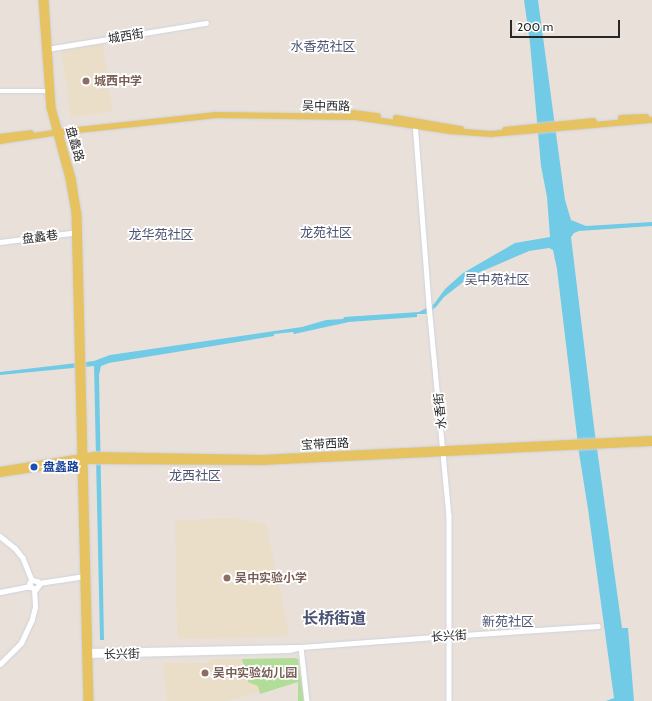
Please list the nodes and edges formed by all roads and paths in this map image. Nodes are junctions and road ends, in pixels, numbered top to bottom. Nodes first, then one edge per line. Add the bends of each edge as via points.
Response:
1 (42, 0) edge
2 (46, 0) edge
3 (206, 24) dead end
4 (47, 49) junction
5 (0, 91) edge
6 (50, 91) junction
7 (652, 116) edge
8 (652, 120) edge
9 (415, 123) junction
10 (557, 126) junction
11 (57, 131) junction
12 (0, 137) edge
13 (0, 141) edge
14 (78, 232) junction
15 (0, 242) edge
16 (652, 439) edge
17 (652, 443) edge
18 (599, 444) junction
19 (444, 452) junction
20 (84, 458) junction
21 (0, 470) edge
22 (0, 474) edge
23 (0, 536) edge
24 (86, 576) junction
25 (32, 580) junction
26 (39, 584) junction
27 (30, 586) junction
28 (34, 589) junction
29 (0, 592) edge
30 (598, 626) dead end
31 (448, 636) junction
32 (301, 647) junction
33 (88, 653) junction
34 (0, 664) edge
35 (87, 701) edge
36 (91, 701) edge
37 (307, 701) edge
38 (449, 701) edge

1 - 4 main road, 盘蠡路
2 - 4 main road, 盘蠡路
3 - 4 street, 城西街
4 - 6 main road, 盘蠡路
5 - 6 street
6 - 11 main road, 盘蠡路
7 - 10 main road, 吴中西路
8 - 10 main road, 吴中西路
9 - 10 main road, 吴中西路 via 481,130
9 - 11 main road, 吴中西路 via 356,117 216,115
9 - 19 street, 水香街 via 429,305
11 - 12 main road, 吴中西路
11 - 13 main road, 吴中西路
11 - 14 main road, 盘蠡路 via 75,186
14 - 15 street, 盘蠡巷
14 - 20 main road, 盘蠡路
16 - 18 main road, 宝带西路
17 - 18 main road, 宝带西路
18 - 19 main road, 宝带西路
19 - 20 main road, 宝带西路 via 262,458
19 - 31 street, 水香街 via 449,516
20 - 21 main road, 宝带西路
20 - 22 main road, 宝带西路
20 - 24 main road, 盘蠡路
23 - 25 street via 16,548
24 - 26 street
24 - 33 main road, 盘蠡路
25 - 26 street
25 - 27 street
26 - 28 street
27 - 28 street
27 - 29 street
28 - 34 street via 35,607 32,619 21,643
30 - 31 street, 长兴街
31 - 32 street, 长兴街
31 - 38 street, 水香街
32 - 33 street, 长兴街 via 289,650
32 - 37 street
33 - 35 main road, 盘蠡路
33 - 36 main road, 盘蠡路

